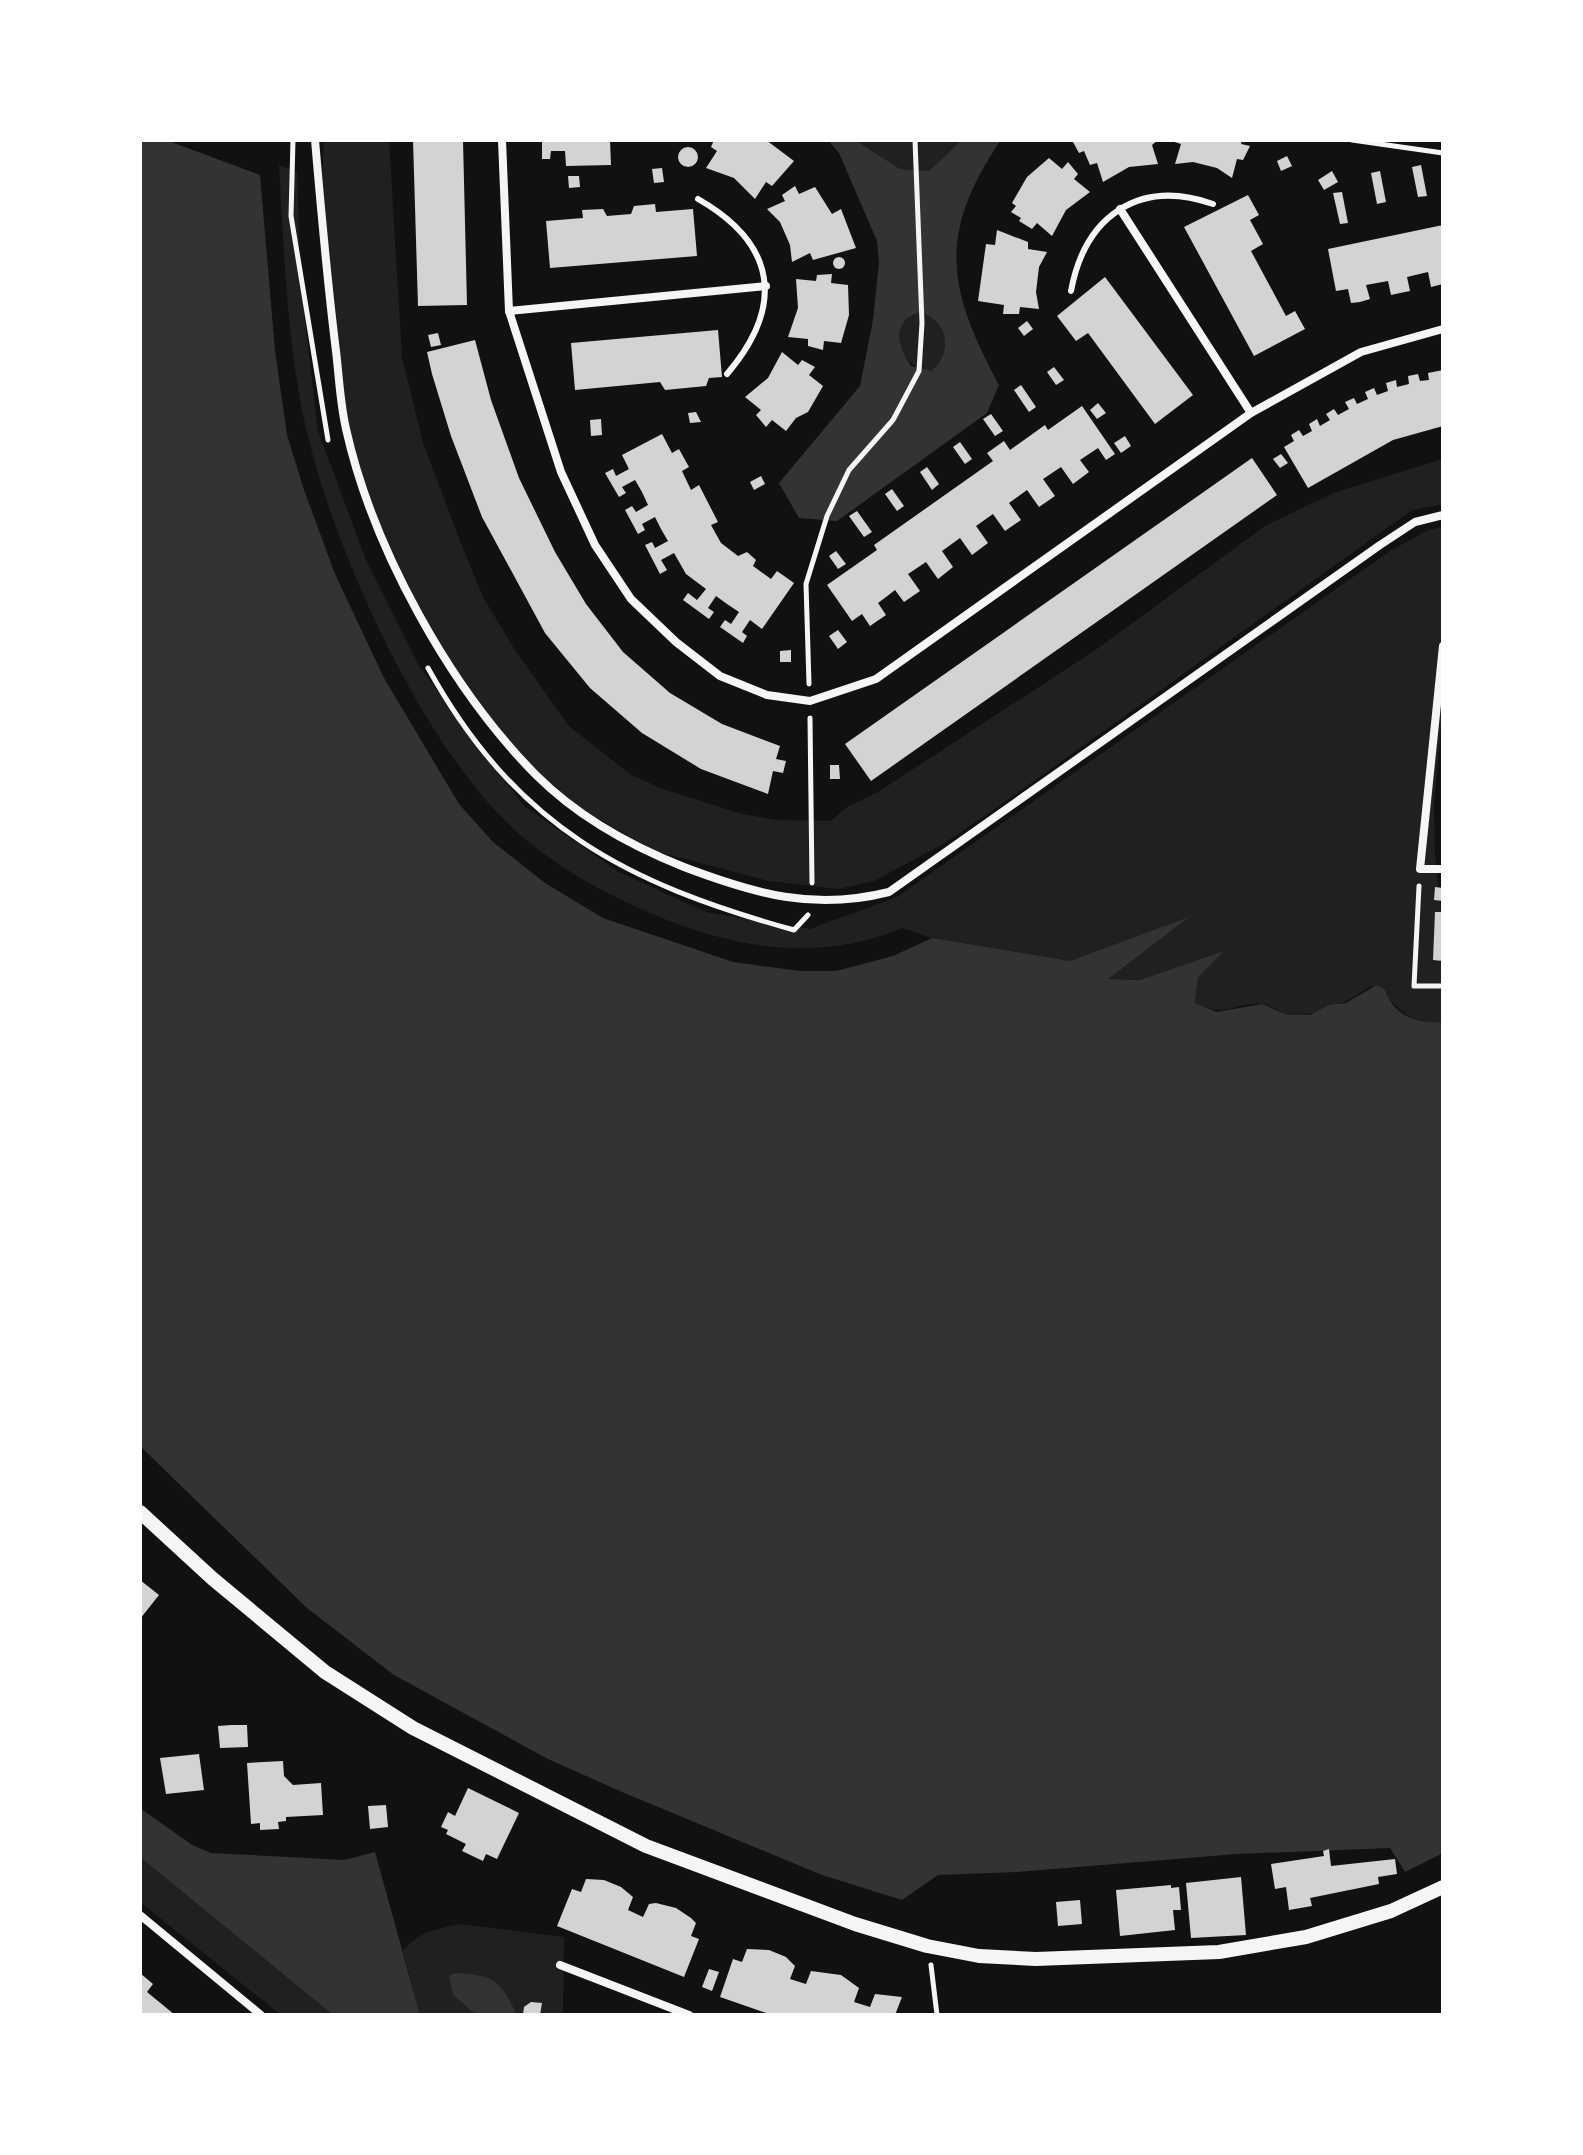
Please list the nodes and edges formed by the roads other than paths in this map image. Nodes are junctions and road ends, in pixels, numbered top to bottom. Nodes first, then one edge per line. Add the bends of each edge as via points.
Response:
1 (315, 140) edge
2 (502, 140) edge
3 (698, 199) dead end
4 (1213, 204) dead end
5 (1120, 209) junction
6 (766, 286) junction
7 (1071, 291) dead end
8 (509, 311) junction
9 (1443, 329) edge
10 (727, 374) dead end
11 (1251, 413) junction
12 (1443, 515) edge
13 (1443, 646) edge
14 (1443, 869) edge
15 (140, 1512) edge
16 (1443, 1887) edge
17 (140, 1915) edge
18 (560, 1965) dead end
19 (261, 2015) edge
20 (689, 2015) edge

1 - 12 street via 346,428 372,510 408,591 486,719 538,777 596,824 659,857 720,880 769,896 853,901 889,892 1380,545 1415,522
2 - 8 street
3 - 6 lane via 741,230 759,258
4 - 5 lane via 1187,195 1154,196
5 - 7 lane via 1086,242
5 - 11 street
6 - 8 street
6 - 10 lane via 763,319
8 - 11 street via 561,472 595,545 631,599 720,676 767,695 810,701 876,679
9 - 11 street via 1361,352
13 - 14 street via 1420,869
15 - 16 street via 325,1672 413,1728 646,1846 927,1946 1036,1959 1219,1952 1306,1937 1391,1911
17 - 19 street
18 - 20 street

